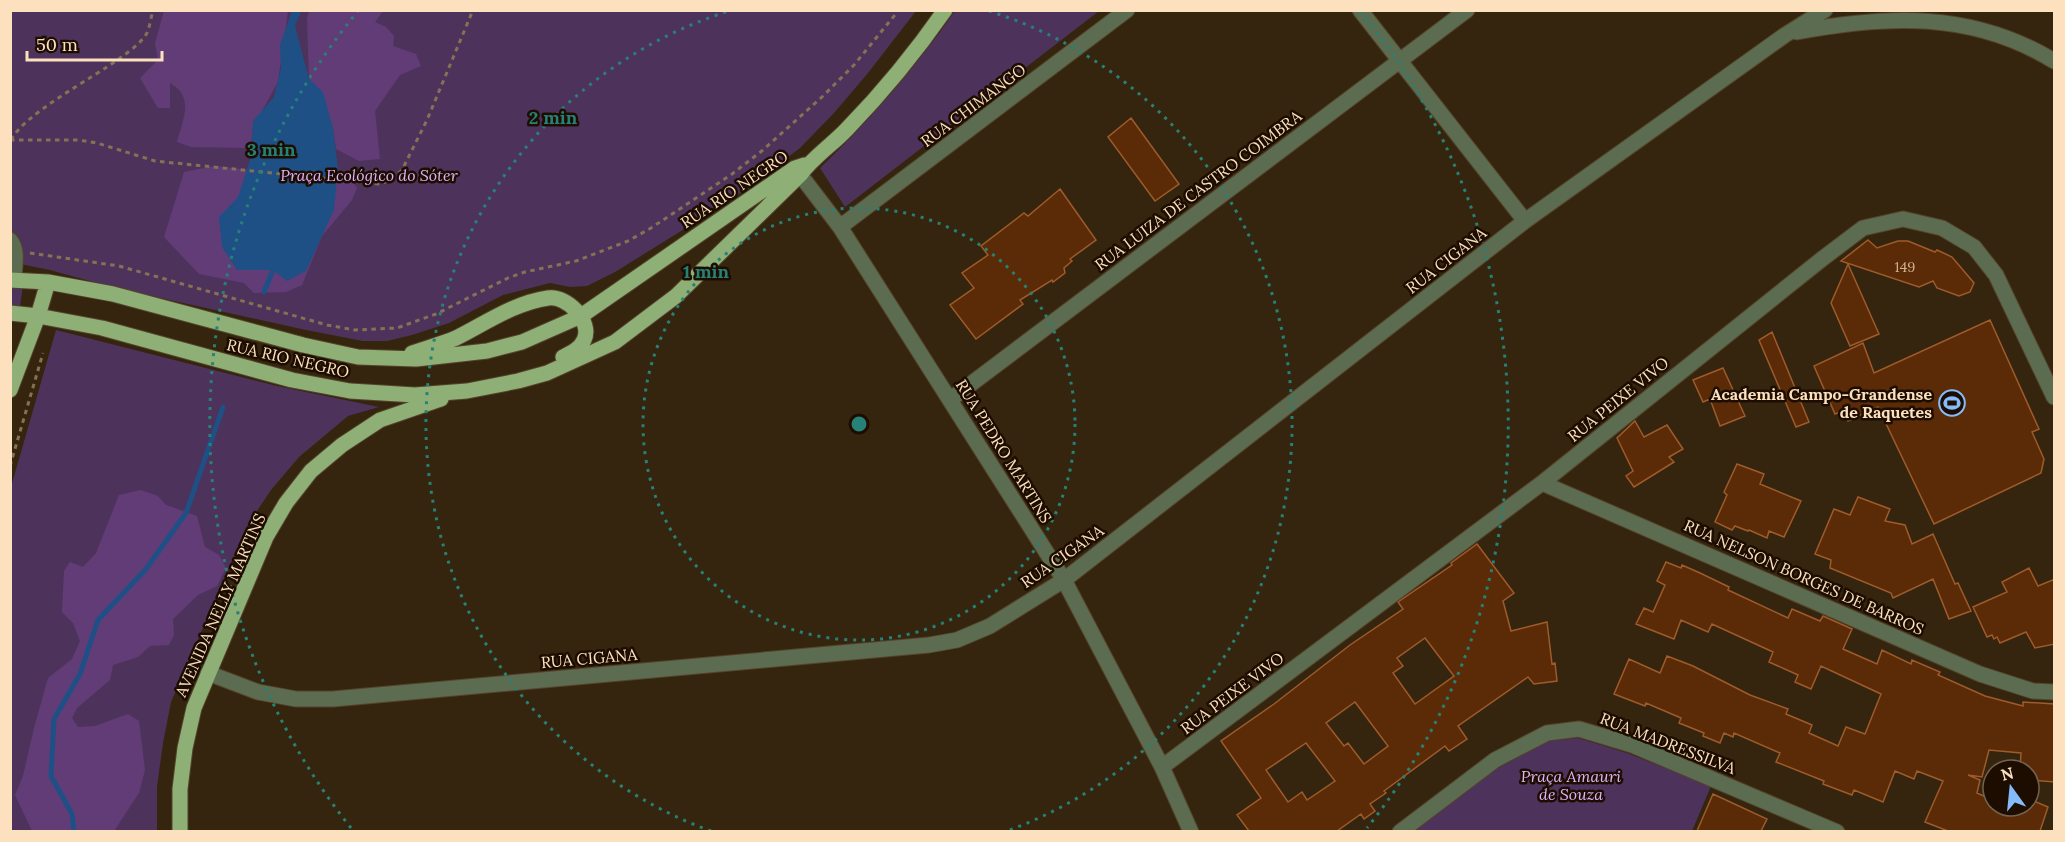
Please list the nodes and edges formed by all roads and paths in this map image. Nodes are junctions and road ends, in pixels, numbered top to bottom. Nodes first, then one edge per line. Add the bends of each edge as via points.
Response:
1 (153, 10) edge
2 (473, 10) edge
3 (899, 10) edge
4 (945, 10) edge
5 (1127, 10) edge
6 (1360, 10) edge
7 (1467, 10) edge
8 (1825, 10) edge
9 (1785, 35) junction
10 (1400, 60) junction
11 (2055, 61) edge
12 (11, 141) edge
13 (801, 169) junction
14 (1525, 221) junction
15 (840, 227) junction
16 (13, 247) edge
17 (71, 258) junction
18 (12, 280) edge
19 (55, 284) junction
20 (10, 313) edge
21 (38, 316) junction
22 (581, 316) junction
23 (44, 351) dead end
24 (383, 359) junction
25 (518, 381) junction
26 (10, 390) edge
27 (467, 391) junction
28 (2055, 397) edge
29 (951, 399) junction
30 (10, 466) edge
31 (1542, 483) junction
32 (1064, 580) junction
33 (208, 674) junction
34 (2055, 692) edge
35 (1162, 767) junction
36 (180, 831) edge
37 (1191, 831) edge
38 (1400, 831) edge
39 (1837, 831) edge

1 - 12 path via 146,33 134,48 33,116
2 - 12 path via 402,170 380,184 155,161 78,140
3 - 17 path via 854,65 800,118 732,174 651,228 600,254 508,278 436,314 397,328 355,330 327,326 119,266
4 - 13 main road via 881,93
5 - 15 street, RUA CHIMANGO
6 - 10 street
7 - 10 street, RUA LUIZA DE CASTRO COIMBRA
8 - 9 street, RUA CIGANA
9 - 11 street, RUA CIGANA via 1899,19 1950,23 1992,32
9 - 14 street, RUA CIGANA
10 - 14 street
10 - 29 street, RUA LUIZA DE CASTRO COIMBRA
13 - 15 street, RUA PEDRO MARTINS
13 - 22 main road, RUA RIO NEGRO
13 - 25 main road, RUA RIO NEGRO via 676,296 615,342 547,373
14 - 32 street, RUA CIGANA
15 - 29 street, RUA PEDRO MARTINS
16 - 17 path
16 - 18 street
17 - 19 path
18 - 19 main road, RUA RIO NEGRO
19 - 21 main road
19 - 24 main road, RUA RIO NEGRO via 113,294 303,345
20 - 21 main road, RUA RIO NEGRO
21 - 26 main road
21 - 27 main road, RUA RIO NEGRO via 102,328 292,380 350,391 416,396
22 - 24 main road, RUA RIO NEGRO via 522,342 487,351
22 - 24 main road via 564,301 551,297 516,306 453,339
22 - 25 main road via 587,332 577,349
23 - 30 path
25 - 27 main road, RUA RIO NEGRO
27 - 33 main road, AVENIDA NELLY MARTINS via 380,420 311,471 266,537
28 - 31 street, RUA PEIXE VIVO via 1996,275 1974,247 1942,228 1903,219 1863,228
29 - 32 street, RUA PEDRO MARTINS
31 - 34 street, RUA NELSON BORGES DE BARROS via 1980,674 2033,691
31 - 35 street, RUA PEIXE VIVO
32 - 33 street, RUA CIGANA via 990,626 957,640 929,645 333,699 296,699 258,692
32 - 35 street, RUA PEDRO MARTINS
33 - 36 main road, AVENIDA NELLY MARTINS via 194,708 185,748
35 - 37 street, RUA PEDRO MARTINS
38 - 39 street, RUA MADRESSILVA via 1495,760 1547,733 1579,729 1632,745

